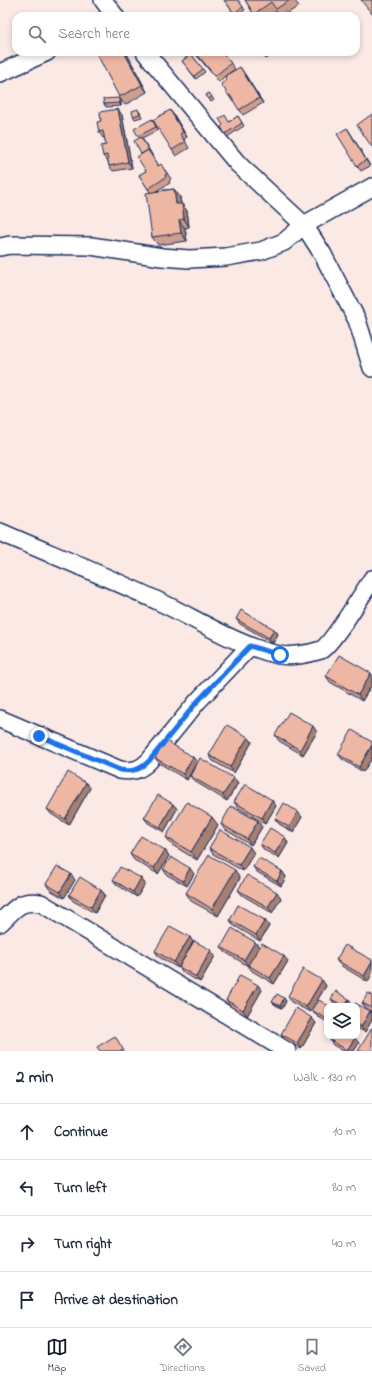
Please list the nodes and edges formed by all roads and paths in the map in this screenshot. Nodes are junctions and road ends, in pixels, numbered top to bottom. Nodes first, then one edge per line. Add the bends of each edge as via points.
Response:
1 (103, 0) edge
2 (112, 12) edge
3 (37, 56) edge
4 (148, 56) edge
5 (0, 73) edge
6 (372, 187) edge
7 (304, 225) junction
8 (0, 247) edge
9 (372, 368) edge
10 (0, 532) edge
11 (372, 579) edge
12 (250, 646) junction
13 (0, 719) edge
14 (0, 923) edge
15 (286, 1051) edge

1 - 2 street
3 - 5 street
4 - 7 street via 238,164
6 - 7 street
7 - 8 street via 284,242 261,251 226,257 162,257 91,246
7 - 9 street via 322,253 357,320
10 - 12 street via 119,583
11 - 12 street via 323,649 310,653 280,655
12 - 13 street via 197,702 149,761 134,771 120,770
14 - 15 street via 21,904 32,901 41,903

